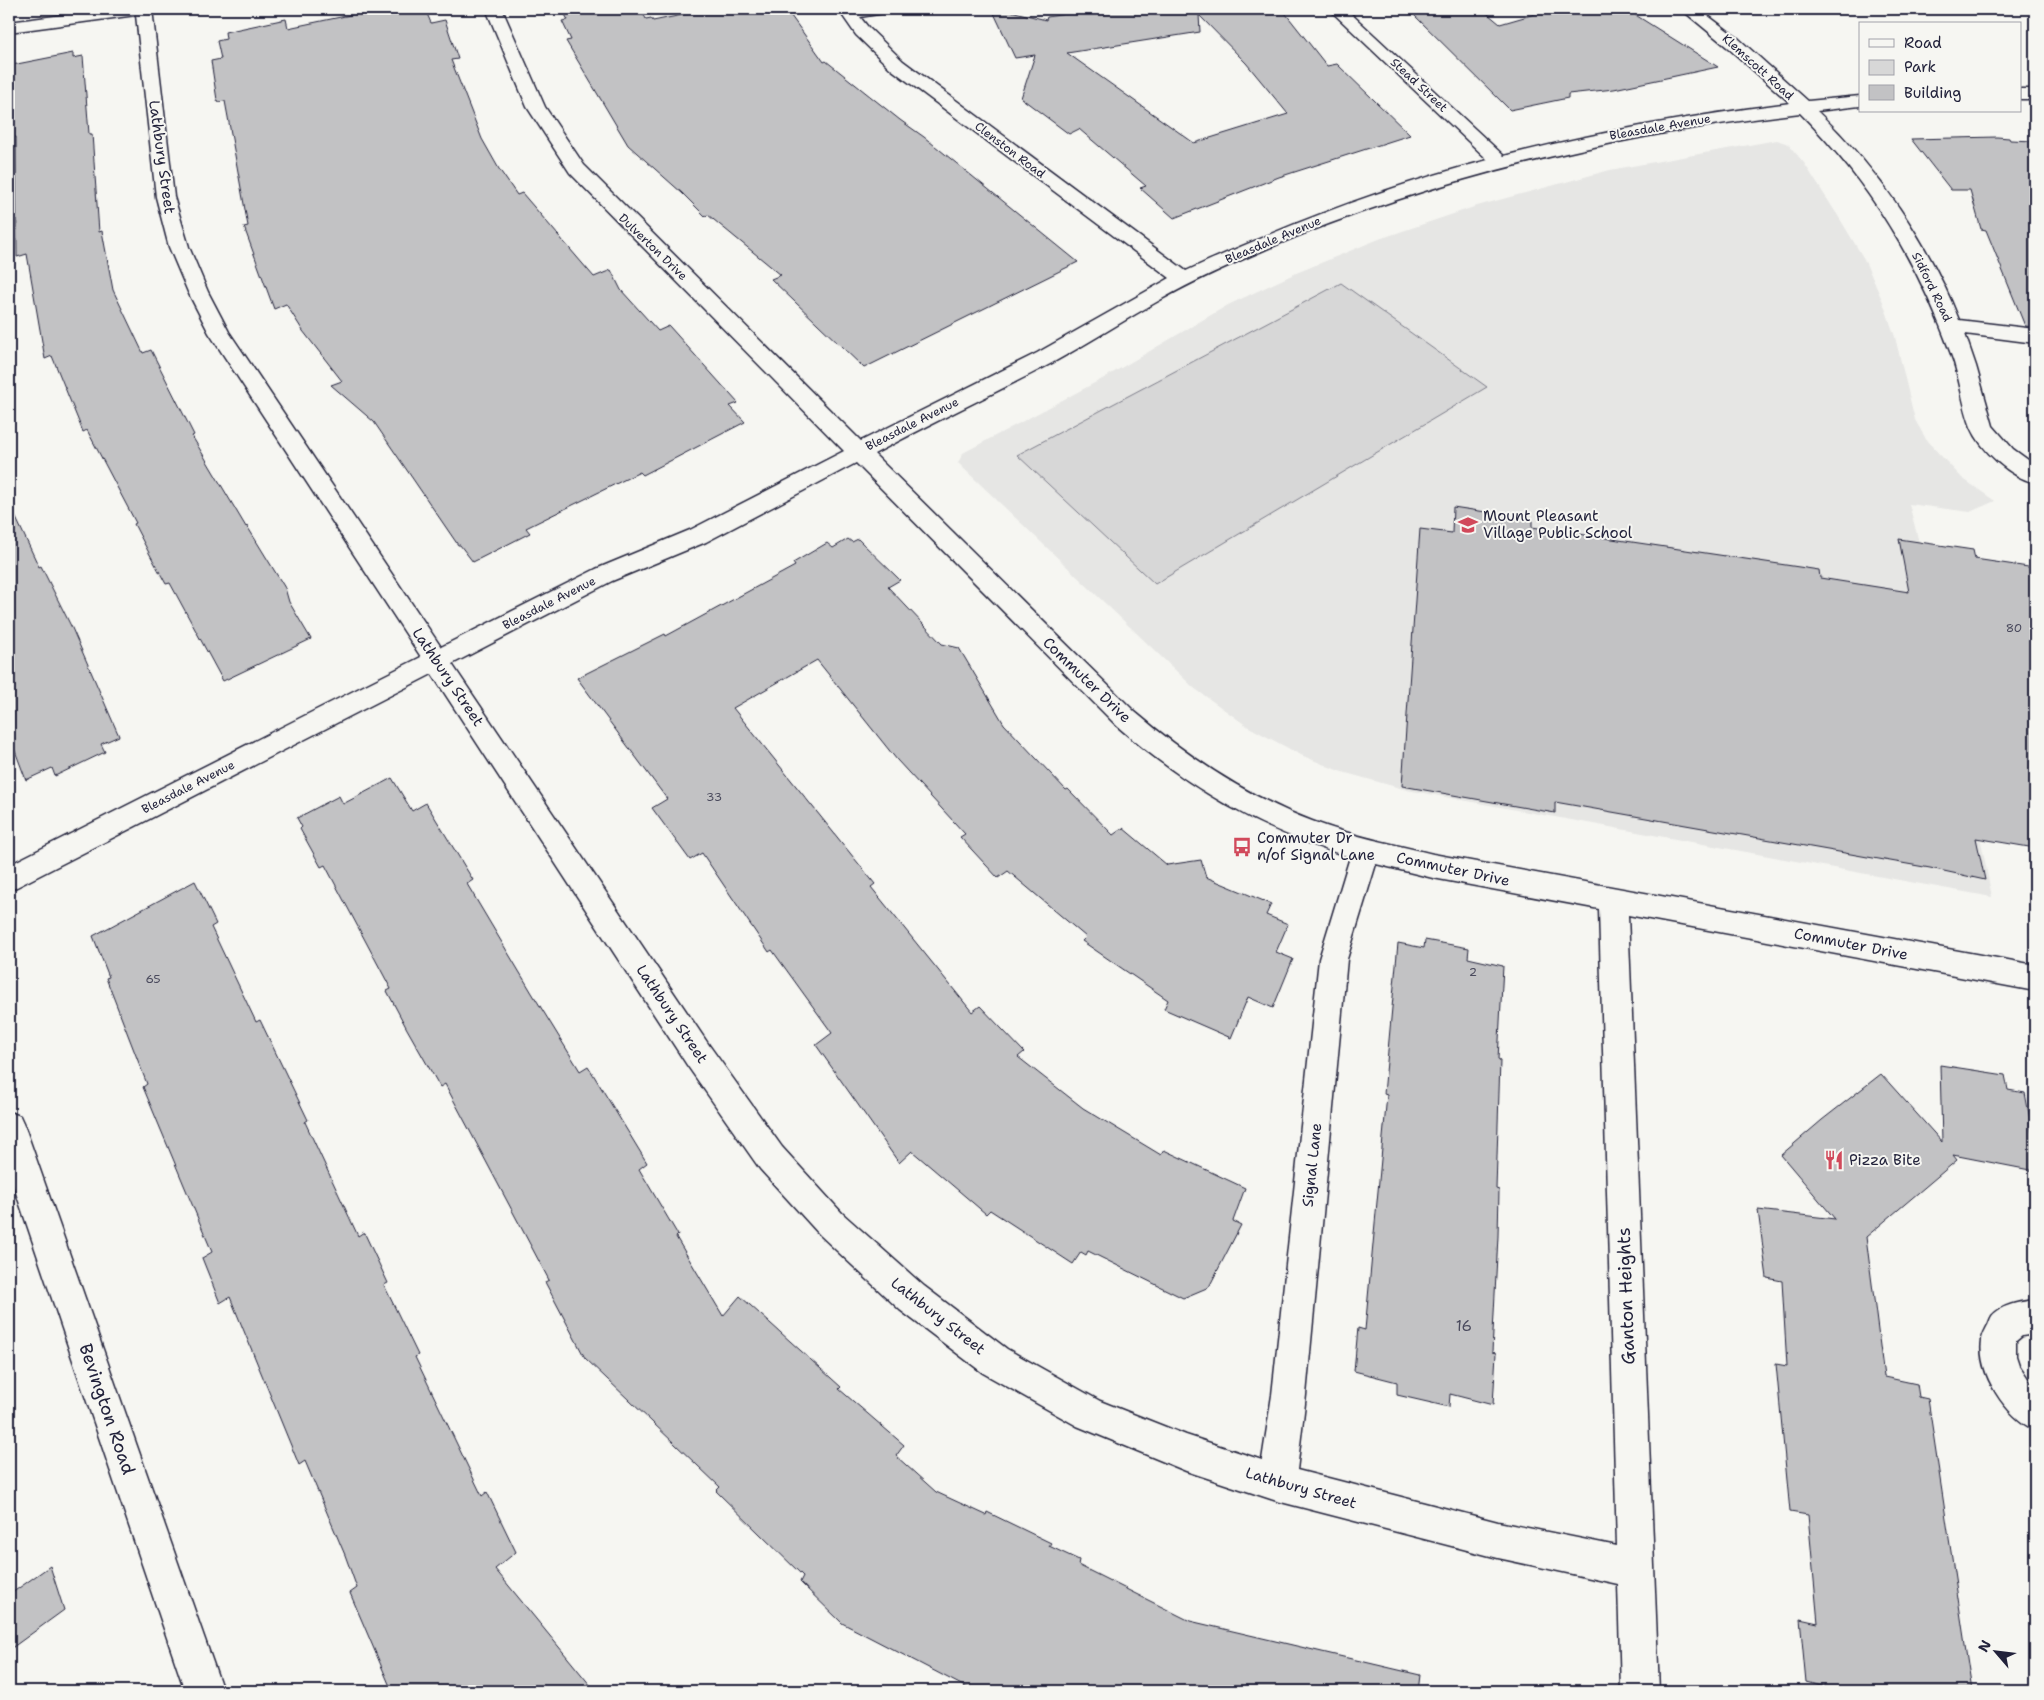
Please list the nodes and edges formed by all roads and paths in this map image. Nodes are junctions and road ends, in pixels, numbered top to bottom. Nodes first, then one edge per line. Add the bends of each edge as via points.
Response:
1 (144, 9) edge
2 (494, 9) edge
3 (884, 9) edge
4 (1337, 9) edge
5 (1688, 9) edge
6 (848, 11) edge
7 (9, 27) edge
8 (2022, 94) edge
9 (2035, 94) edge
10 (1859, 101) edge
11 (1804, 108) junction
12 (1500, 162) junction
13 (1184, 279) junction
14 (1951, 326) junction
15 (2035, 336) edge
16 (858, 452) junction
17 (2035, 475) edge
18 (436, 660) junction
19 (1366, 850) junction
20 (9, 879) edge
21 (1612, 900) junction
22 (2035, 978) edge
23 (9, 1127) edge
24 (2035, 1317) edge
25 (2035, 1412) edge
26 (1277, 1483) junction
27 (1636, 1569) junction
28 (204, 1691) edge
29 (1640, 1691) edge

1 - 7 street
1 - 18 street, Lathbury Street via 165,197 179,247 198,292 219,333
2 - 16 street, Dulverton Drive via 536,107 578,170
3 - 6 street
4 - 12 street, Stead Street
5 - 11 street, Klemscott Road via 1742,50
6 - 13 street, Clenston Road via 862,31 897,65
8 - 9 street
10 - 11 street, Bleasdale Avenue
11 - 12 street, Bleasdale Avenue via 1671,124
11 - 14 street, Sidford Road via 1856,163 1892,214 1920,258
12 - 13 street, Bleasdale Avenue via 1351,208
13 - 16 street, Bleasdale Avenue via 1059,350
14 - 15 street
14 - 17 street, Sidford Road via 1987,436 2010,459
16 - 18 street, Bleasdale Avenue via 696,536 604,575
16 - 19 street, Commuter Drive via 1100,693 1162,750 1235,798 1308,831
18 - 20 street, Bleasdale Avenue
18 - 26 street, Lathbury Street via 698,1055 771,1158 832,1224 912,1298 1012,1370 1089,1414 1186,1453
19 - 21 street, Commuter Drive via 1494,879
19 - 26 street, Signal Lane via 1333,959 1289,1396
21 - 22 street, Commuter Drive
21 - 27 street, Ganton Heights
23 - 28 street, Bevington Road
24 - 25 street via 2018,1318 2005,1326 1999,1340 1998,1356 2014,1392
26 - 27 street, Lathbury Street via 1498,1540
27 - 29 street, Ganton Heights

